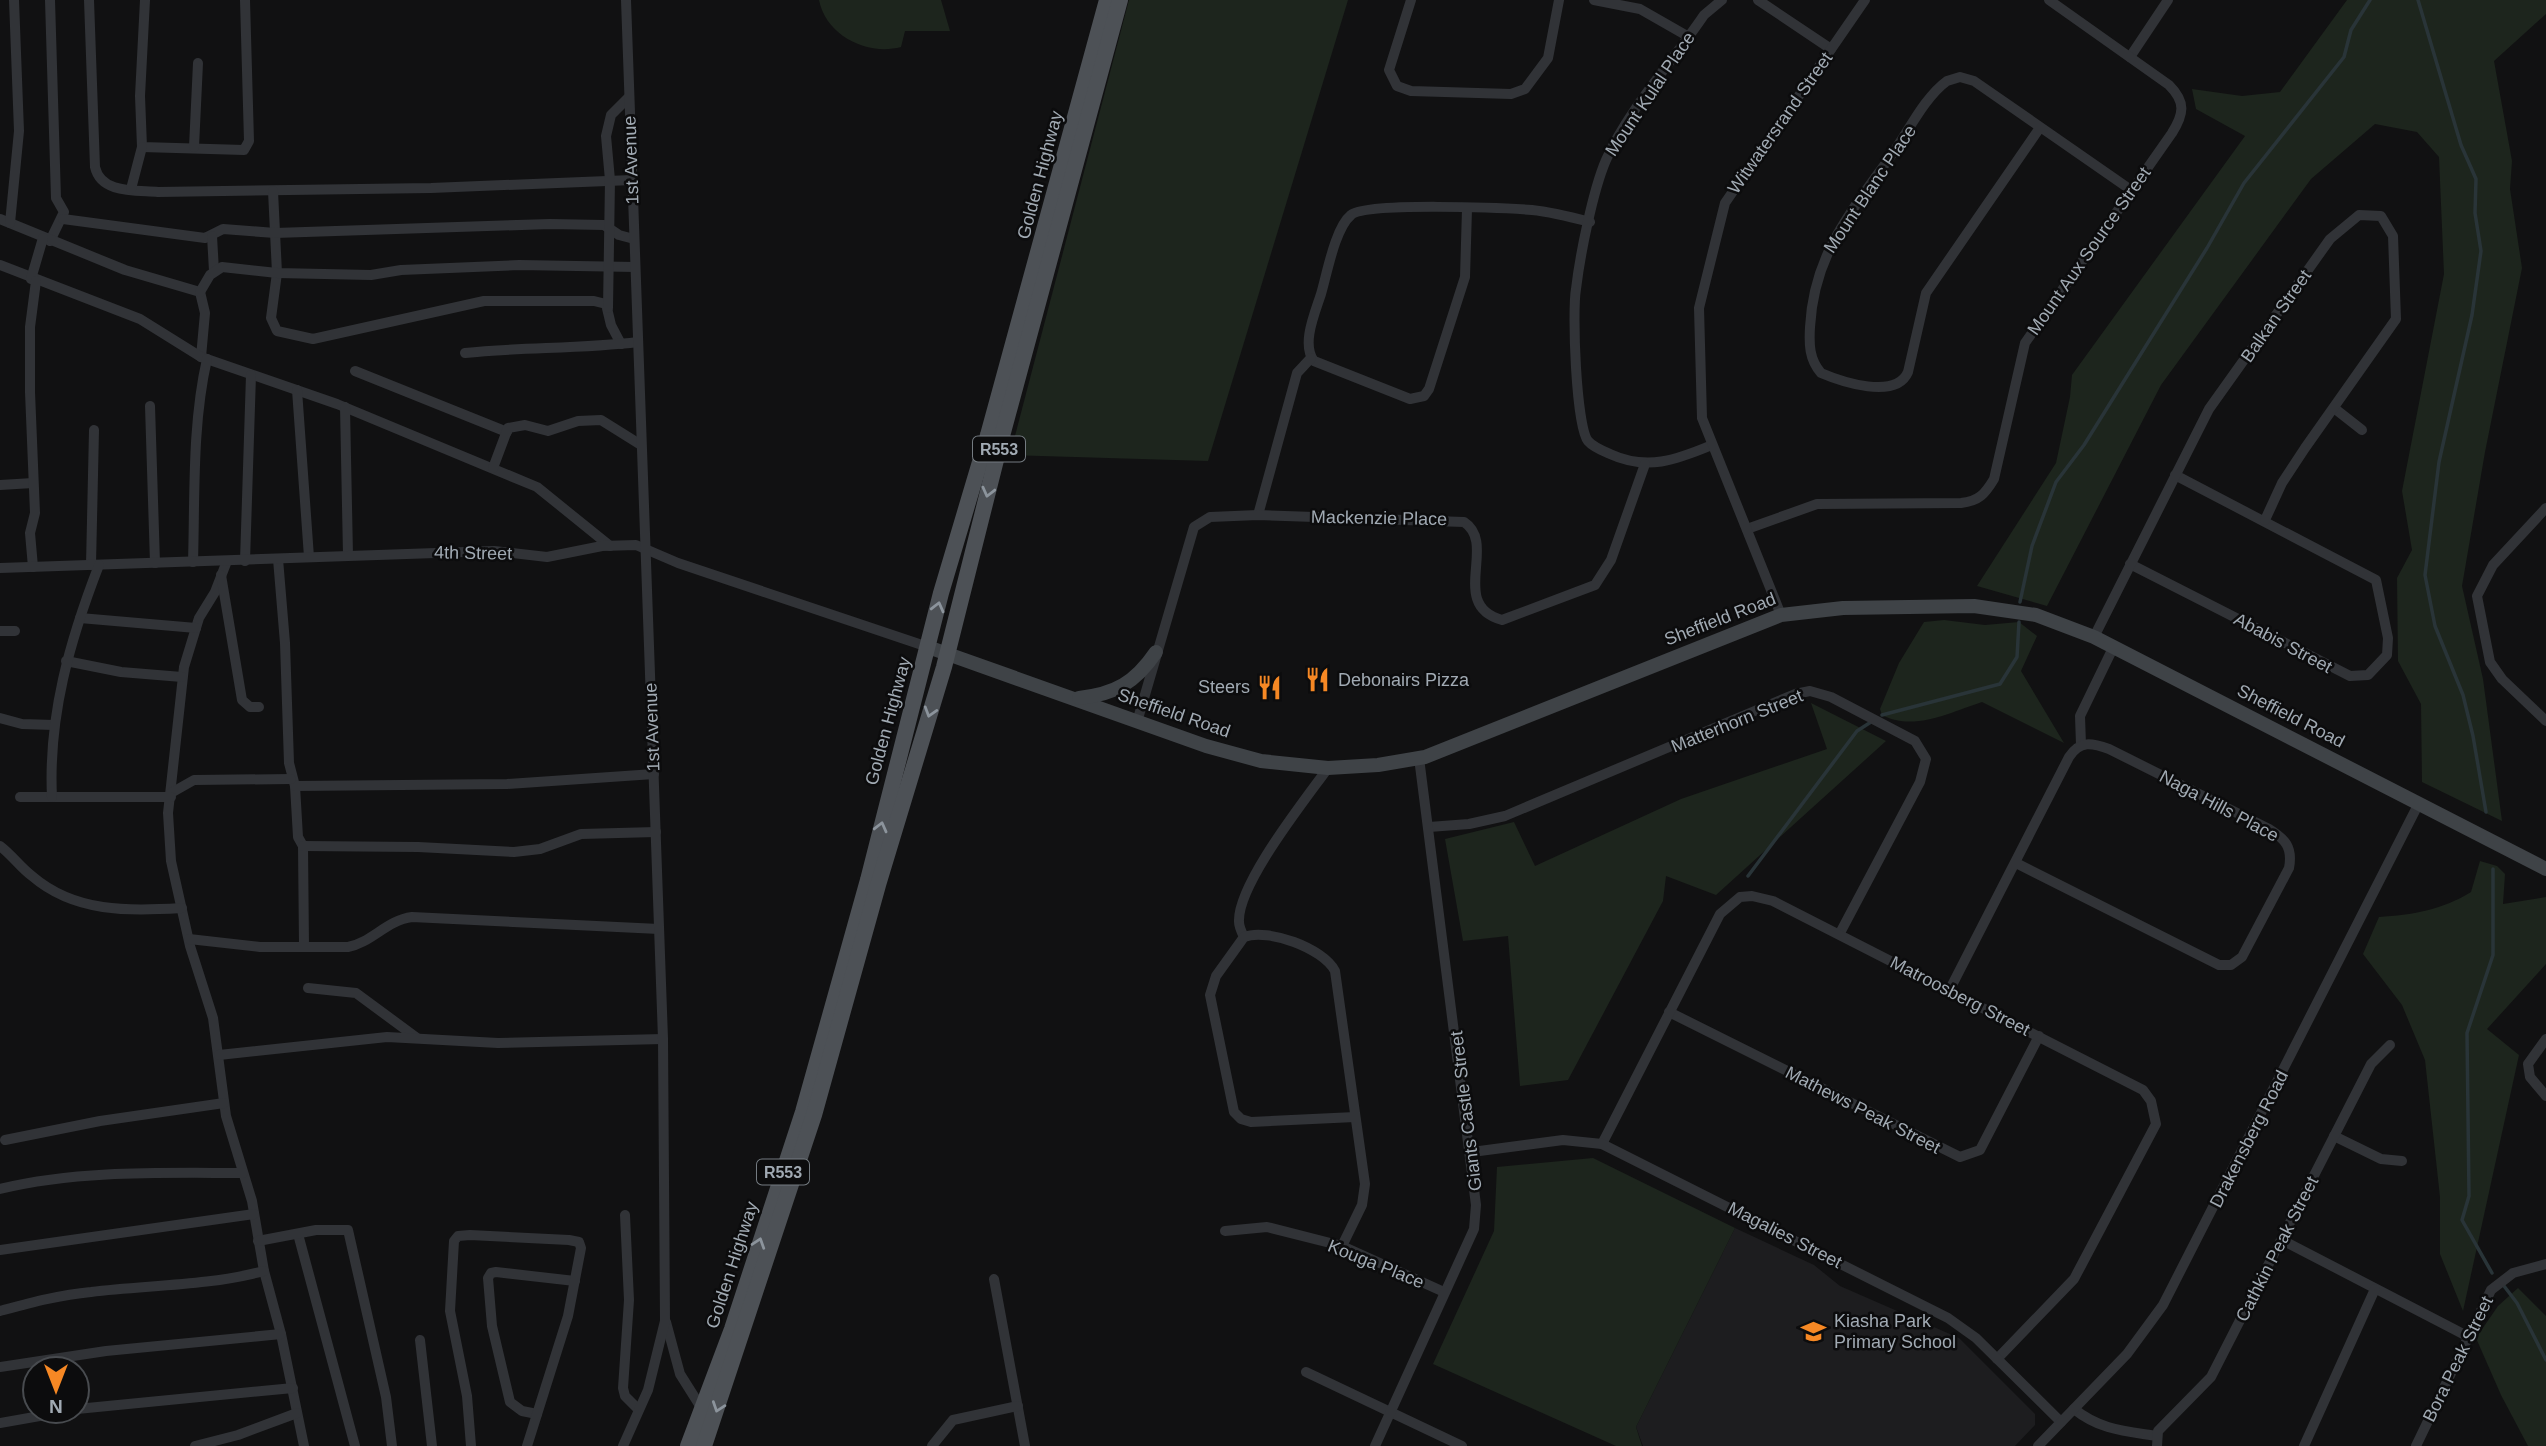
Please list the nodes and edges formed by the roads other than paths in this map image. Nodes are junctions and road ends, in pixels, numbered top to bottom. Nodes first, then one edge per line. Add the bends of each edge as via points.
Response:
1 (14, 0) edge
2 (50, 0) edge
3 (89, 0) edge
4 (145, 0) edge
5 (245, 0) edge
6 (626, 0) edge
7 (1107, 0) edge
8 (1120, 0) edge
9 (1411, 0) edge
10 (1559, 0) edge
11 (1594, 0) edge
12 (1722, 0) edge
13 (1758, 0) edge
14 (1865, 0) edge
15 (2049, 0) edge
16 (2168, 0) edge
17 (1689, 37) junction
18 (1831, 49) junction
19 (2130, 57) junction
20 (198, 63) dead end
21 (629, 97) junction
22 (2039, 129) junction
23 (142, 147) junction
24 (194, 147) junction
25 (610, 180) junction
26 (632, 180) junction
27 (131, 189) junction
28 (2131, 190) junction
29 (273, 191) junction
30 (1467, 209) junction
31 (62, 219) junction
32 (5, 221) edge
33 (1590, 222) junction
34 (610, 229) junction
35 (275, 233) junction
36 (212, 236) junction
37 (46, 239) junction
38 (634, 239) junction
39 (0, 265) edge
40 (610, 266) junction
41 (635, 267) junction
42 (214, 271) junction
43 (277, 273) junction
44 (34, 280) junction
45 (200, 292) junction
46 (608, 307) junction
47 (638, 342) junction
48 (621, 344) junction
49 (465, 354) dead end
50 (204, 358) junction
51 (1311, 358) junction
52 (355, 370) dead end
53 (251, 375) junction
54 (297, 390) junction
55 (150, 406) dead end
56 (345, 407) junction
57 (2334, 408) junction
58 (94, 430) dead end
59 (2362, 430) dead end
60 (506, 432) junction
61 (641, 445) junction
62 (1712, 445) junction
63 (1646, 464) junction
64 (494, 468) junction
65 (2175, 475) junction
66 (33, 483) junction
67 (0, 485) edge
68 (2545, 512) edge
69 (1258, 515) junction
70 (2265, 520) junction
71 (1746, 529) junction
72 (610, 546) junction
73 (647, 548) junction
74 (348, 555) junction
75 (309, 557) junction
76 (278, 559) junction
77 (227, 561) junction
78 (245, 561) junction
79 (193, 562) junction
80 (155, 563) junction
81 (2130, 564) junction
82 (95, 565) junction
83 (33, 567) junction
84 (0, 568) edge
85 (221, 575) junction
86 (1781, 615) junction
87 (80, 618) junction
88 (196, 628) junction
89 (0, 631) edge
90 (15, 631) dead end
91 (2094, 637) junction
92 (928, 647) junction
93 (2113, 648) junction
94 (1156, 652) junction
95 (947, 653) junction
96 (66, 661) junction
97 (182, 677) junction
98 (1074, 698) junction
99 (259, 707) dead end
100 (0, 718) edge
101 (2546, 721) edge
102 (1137, 722) junction
103 (54, 725) junction
104 (2081, 745) junction
105 (1419, 758) junction
106 (1328, 768) junction
107 (654, 774) junction
108 (293, 782) junction
109 (171, 795) junction
110 (20, 797) dead end
111 (52, 797) junction
112 (2419, 803) junction
113 (1429, 827) junction
114 (656, 832) junction
115 (0, 846) edge
116 (303, 846) junction
117 (2016, 863) junction
118 (2546, 869) edge
119 (181, 908) junction
120 (659, 929) junction
121 (1840, 933) junction
122 (1244, 937) junction
123 (189, 939) junction
124 (304, 946) junction
125 (308, 988) dead end
126 (1950, 991) junction
127 (1669, 1012) junction
128 (2039, 1036) junction
129 (417, 1038) junction
130 (663, 1039) junction
131 (2546, 1039) edge
132 (2390, 1045) dead end
133 (219, 1055) junction
134 (2546, 1096) edge
135 (224, 1103) junction
136 (1355, 1117) junction
137 (2334, 1136) junction
138 (5, 1140) dead end
139 (1602, 1144) junction
140 (1472, 1152) junction
141 (2402, 1161) dead end
142 (243, 1173) junction
143 (0, 1189) edge
144 (254, 1214) junction
145 (625, 1215) dead end
146 (1225, 1231) dead end
147 (298, 1234) junction
148 (2282, 1240) junction
149 (258, 1241) junction
150 (1342, 1246) junction
151 (0, 1250) edge
152 (2546, 1264) edge
153 (264, 1271) junction
154 (994, 1279) dead end
155 (575, 1282) junction
156 (2375, 1289) junction
157 (1444, 1292) junction
158 (0, 1311) edge
159 (666, 1321) junction
160 (281, 1334) junction
161 (2467, 1335) junction
162 (420, 1340) dead end
163 (1997, 1359) junction
164 (0, 1367) edge
165 (1307, 1372) dead end
166 (293, 1388) junction
167 (1018, 1406) junction
168 (91, 1408) edge
169 (637, 1408) junction
170 (702, 1409) junction
171 (2074, 1409) junction
172 (297, 1413) junction
173 (1390, 1413) junction
174 (537, 1414) junction
175 (21, 1419) edge
176 (2061, 1422) junction
177 (0, 1423) edge
178 (2157, 1441) edge
179 (195, 1446) edge
180 (303, 1446) edge
181 (355, 1446) edge
182 (392, 1446) edge
183 (432, 1446) edge
184 (471, 1446) edge
185 (527, 1446) edge
186 (623, 1446) edge
187 (688, 1446) edge
188 (704, 1446) edge
189 (932, 1446) edge
190 (1025, 1446) edge
191 (1375, 1446) edge
192 (1462, 1446) edge
193 (2038, 1446) edge
194 (2304, 1446) edge
195 (2416, 1446) edge

1 - 32 street via 19,131
2 - 31 street via 56,198 64,207
3 - 27 street via 95,167 101,181
4 - 23 street
5 - 24 street via 249,144 244,150
6 - 21 street, 1st Avenue
92 -> 7 main road, Golden Highway / R553
8 -> 95 main road, Golden Highway / R553
9 - 10 street via 1389,70 1397,86 1412,92 1511,94 1531,84 1548,58
11 - 17 street via 1640,9
12 - 17 street, Mount Kulal Place
13 - 18 street
14 - 18 street, Witwatersrand Street
15 - 19 street, Mount Aux Source Street
16 - 19 street
17 - 33 street, Mount Kulal Place via 1610,151
18 - 62 street, Witwatersrand Street via 1755,156 1721,214 1699,308 1702,418
19 - 28 street, Mount Aux Source Street via 2169,85 2180,97 2183,111
20 - 24 street
21 - 25 street via 608,125
21 - 26 street, 1st Avenue
22 - 22 street, Mount Blanc Place via 1974,81 1960,77 1942,85 1842,225 1823,260 1810,331 1810,353 1821,373 1885,387 1900,384 1908,372 1926,293
22 - 28 street, Mount Blanc Place
23 - 24 street
23 - 27 street
25 - 26 street
25 - 29 street
25 - 34 street
26 - 38 street, 1st Avenue
27 - 29 street
28 - 71 street, Mount Aux Source Street via 2025,343 1994,478 1980,498 1961,503 1817,504
29 - 35 street
30 - 33 street via 1533,210
30 - 51 street via 1365,208 1351,215 1341,228 1314,318
30 - 51 street via 1465,277 1424,396 1410,399 1388,392
31 - 36 street
31 - 37 street
32 - 37 street
33 - 63 street, Mount Kulal Place via 1575,294 1581,425 1595,446 1618,458
34 - 35 street via 550,224
34 - 38 street
34 - 40 street
35 - 36 street via 223,229
35 - 43 street
36 - 42 street
37 - 44 street
37 - 45 street via 125,270
38 - 41 street, 1st Avenue
39 - 44 street
40 - 41 street
40 - 43 street via 438,268 371,275
40 - 46 street
41 - 47 street, 1st Avenue
42 - 43 street via 222,267
42 - 45 street
43 - 46 street via 273,327 313,339 484,302 594,301
44 - 50 street via 140,319
44 - 66 street via 30,327
45 - 50 street via 205,313
46 - 48 street
47 - 48 street
47 - 61 street, 1st Avenue
48 - 49 street
50 - 53 street
50 - 79 street
51 - 69 street via 1297,373
52 - 60 street
53 - 54 street
53 - 78 street
54 - 56 street
54 - 75 street
55 - 80 street
56 - 64 street
56 - 74 street
57 - 59 street
57 - 65 street, Balkan Street via 2396,319 2393,236 2386,221 2374,214 2359,215 2330,239 2209,409
57 - 70 street, Balkan Street via 2282,483
58 - 82 street
60 - 61 street via 519,425 548,431 590,419 608,422
60 - 64 street
61 - 73 street, 1st Avenue
62 - 63 street, Mount Kulal Place via 1667,462
62 - 71 street, Witwatersrand Street
63 - 69 street, Mackenzie Place via 1611,560 1595,585 1502,620 1491,617 1479,604 1476,539 1464,522
64 - 72 street via 537,488
65 - 70 street, Ababis Street
65 - 81 street, Balkan Street
66 - 67 street
66 - 83 street
68 - 101 street via 2493,565 2477,596 2490,662
69 - 94 street, Mackenzie Place via 1210,517 1194,527
70 - 81 street, Ababis Street via 2376,580 2388,638 2387,655 2377,669 2368,675 2336,671
71 - 86 street, Witwatersrand Street
72 - 73 street, 4th Street
72 - 74 street, 4th Street via 547,557 494,551
73 - 92 street, 4th Street via 678,564
73 - 107 street, 1st Avenue
74 - 75 street, 4th Street
75 - 76 street, 4th Street
76 - 78 street, 4th Street
76 - 108 street
77 - 78 street, 4th Street
77 - 79 street, 4th Street
77 - 85 street
79 - 80 street, 4th Street
80 - 82 street, 4th Street
81 - 91 street, Balkan Street
82 - 83 street, 4th Street
82 - 87 street
83 - 84 street, 4th Street
85 - 88 street
85 - 99 street via 242,700
86 - 91 street, Sheffield Road via 1843,608 1985,607 2036,615
86 - 105 street, Sheffield Road
87 - 88 street
87 - 96 street
88 - 97 street
89 - 90 street
91 - 93 street, Sheffield Road
92 - 95 street, Sheffield Road
170 -> 92 main road, Golden Highway / R553 via 803,1112
93 - 104 street via 2080,716
93 - 112 street, Sheffield Road
94 - 98 street via 1138,677 1117,691
94 - 102 street, Mackenzie Place
95 - 98 street, Sheffield Road
95 -> 188 main road, Golden Highway / R553 via 814,1115
96 - 97 street
96 - 103 street
97 - 109 street
98 - 102 street, Sheffield Road
100 - 103 street
102 - 106 street, Sheffield Road via 1261,761
103 - 111 street
104 - 117 street via 2069,757
104 - 117 street, Naga Hills Place via 2092,743 2109,749 2269,830 2288,845 2289,867 2242,957 2231,965 2218,965
105 - 106 street, Sheffield Road
105 - 113 street, Giants Castle Street
106 - 122 street via 1245,893 1239,922
107 - 108 street via 518,783
107 - 114 street, 1st Avenue
108 - 109 street via 194,780
108 - 116 street via 298,837
109 - 111 street
109 - 119 street via 172,861
110 - 111 street
112 - 118 street, Sheffield Road
112 - 171 street, Drakensberg Road via 2169,1293 2127,1354
113 - 121 street, Matterhorn Street via 1505,816 1795,694 1819,692 1916,741 1926,759 1920,782
113 - 140 street, Giants Castle Street
114 - 116 street via 581,834 540,849 514,852
114 - 120 street, 1st Avenue
115 - 119 street via 51,889 99,908
116 - 124 street
117 - 126 street
119 - 123 street
120 - 124 street via 412,917 388,924 354,946
120 - 130 street, 1st Avenue
121 - 126 street, Matroosberg Street
121 - 127 street, Matroosberg Street via 1773,901 1740,897 1720,914
122 - 136 street via 1263,933 1313,951 1331,963 1338,984
122 - 136 street via 1216,976 1210,995 1234,1112 1251,1122
123 - 124 street via 260,947
123 - 133 street
125 - 129 street via 356,993
126 - 128 street, Matroosberg Street
127 - 128 street, Mathews Peak Street via 1960,1157 1980,1150
127 - 139 street, Matroosberg Street
128 - 163 street, Matroosberg Street via 2143,1090 2155,1124 2074,1279
129 - 130 street via 498,1043
129 - 133 street via 387,1037
130 - 159 street, 1st Avenue
131 - 134 street via 2528,1064 2530,1077
132 - 137 street, Cathkin Peak Street via 2371,1064
133 - 135 street
135 - 138 street
135 - 142 street
136 - 150 street via 1365,1184 1362,1205
137 - 141 street via 2381,1159
137 - 148 street, Cathkin Peak Street
139 - 140 street, Magalies Street via 1563,1140
139 - 163 street, Magalies Street via 1948,1318
140 - 157 street, Giants Castle Street via 1474,1229
142 - 143 street via 106,1175
142 - 144 street
144 - 149 street
144 - 151 street
145 - 169 street via 629,1300 623,1388
146 - 150 street, Kouga Place via 1267,1227
147 - 149 street
147 - 181 street
147 - 182 street via 348,1230 381,1372
148 - 156 street
148 - 178 street, Cathkin Peak Street via 2211,1377 2163,1425
149 - 153 street
150 - 157 street, Kouga Place
152 - 161 street, Bora Peak Street via 2523,1268 2497,1282
153 - 158 street via 230,1280 90,1292
153 - 160 street
154 - 167 street
155 - 174 street
155 - 174 street via 496,1272 488,1278 492,1326 510,1402 522,1412
155 - 184 street via 579,1242 470,1235 455,1239 450,1311 467,1396
156 - 161 street
156 - 194 street
157 - 173 street, Giants Castle Street
159 - 169 street, 1st Avenue via 648,1390
159 - 170 street via 680,1374
160 - 164 street via 106,1351
160 - 166 street
161 - 195 street, Bora Peak Street
162 - 183 street
163 - 176 street, Magalies Street
165 - 173 street
166 - 168 street
166 - 172 street
167 - 189 street via 957,1418
167 - 190 street
169 - 186 street, 1st Avenue
170 - 187 main road, Golden Highway / R553
171 - 176 street, Drakensberg Road
171 - 178 street via 2105,1428
172 - 179 street via 238,1436
172 - 180 street
173 - 191 street, Giants Castle Street
173 - 192 street
174 - 185 street
175 - 177 street
176 - 193 street, Drakensberg Road

